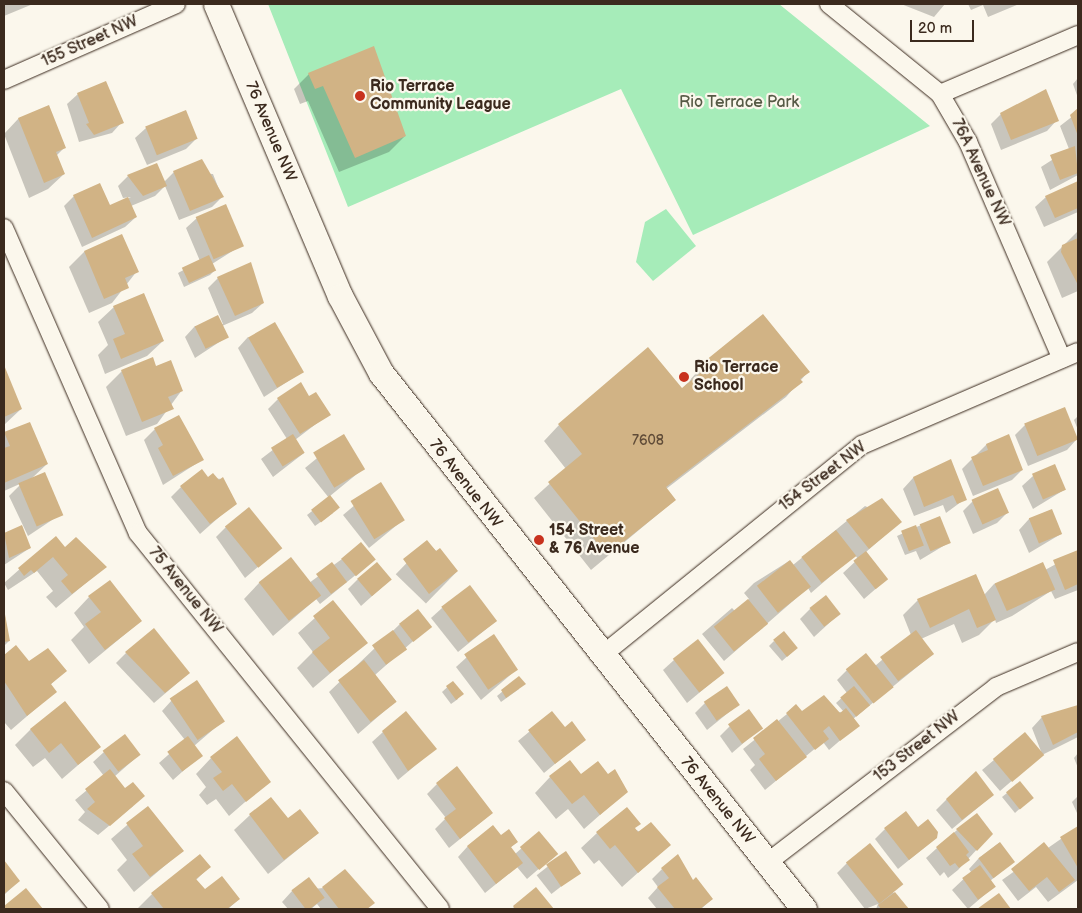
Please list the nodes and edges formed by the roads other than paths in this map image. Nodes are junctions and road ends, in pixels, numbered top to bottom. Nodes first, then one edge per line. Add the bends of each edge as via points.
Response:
1 (176, 4) edge
2 (216, 4) edge
3 (829, 4) edge
4 (1078, 36) edge
5 (4, 80) edge
6 (940, 94) junction
7 (4, 228) edge
8 (1078, 352) edge
9 (1062, 359) junction
10 (1078, 652) edge
11 (601, 656) junction
12 (4, 791) edge
13 (767, 863) junction
14 (100, 909) edge
15 (440, 909) edge
16 (804, 909) edge

1 - 5 street, 155 Street NW
2 - 11 street, 76 Avenue NW via 340,296 381,372
3 - 6 street, 76A Avenue NW
4 - 6 street
6 - 9 street, 76A Avenue NW via 968,142
7 - 15 street, 75 Avenue NW via 138,533
8 - 9 street, 154 Street NW
9 - 11 street, 154 Street NW via 888,432 848,454
10 - 13 street, 153 Street NW via 996,687
11 - 13 street, 76 Avenue NW
12 - 14 street
13 - 16 street, 76 Avenue NW

